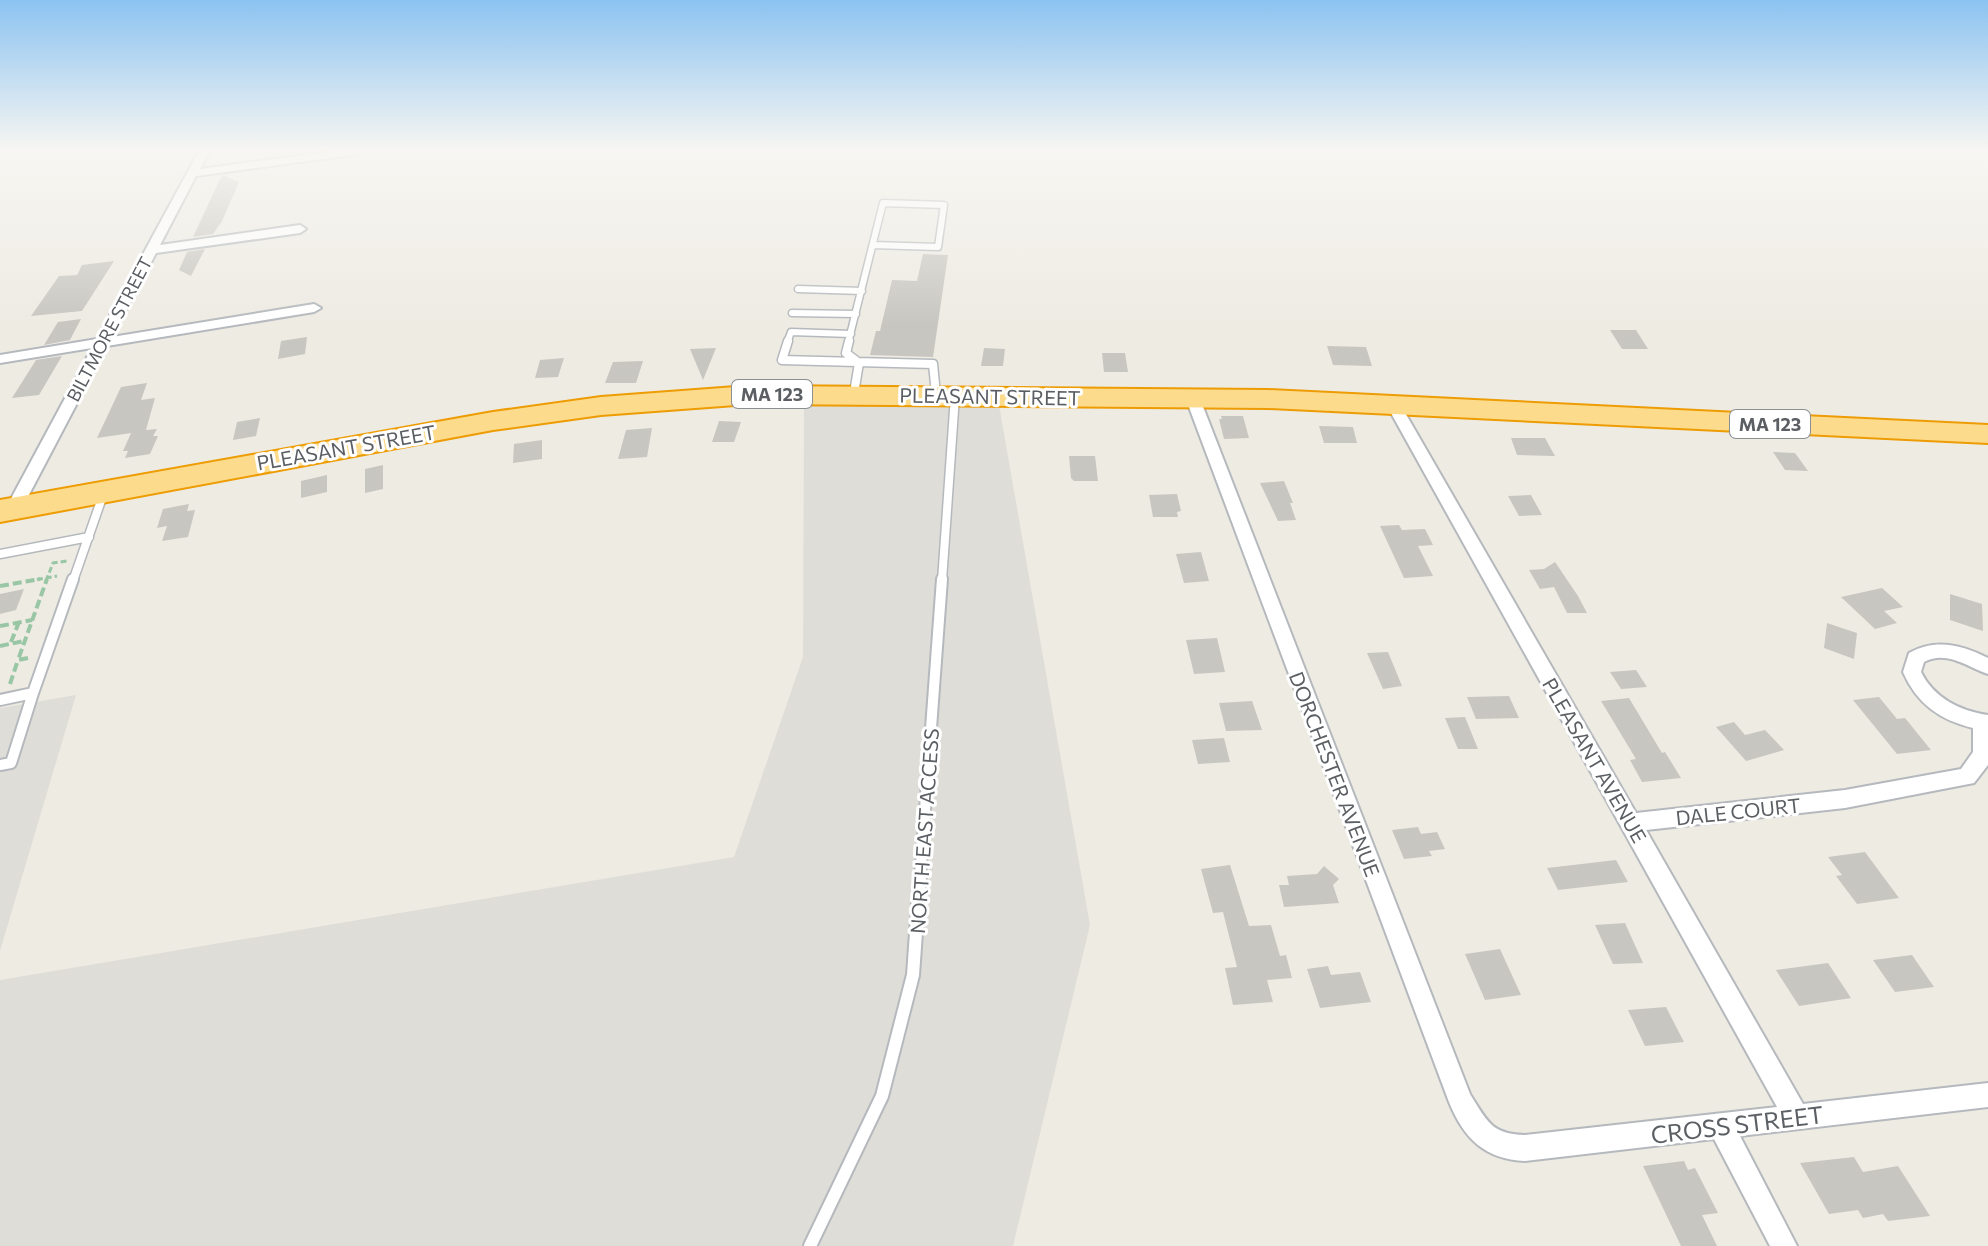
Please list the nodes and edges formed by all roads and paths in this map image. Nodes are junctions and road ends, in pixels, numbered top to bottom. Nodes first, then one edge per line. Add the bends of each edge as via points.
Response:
1 (174, 209) edge
2 (882, 209) edge
3 (943, 209) edge
4 (300, 229) dead end
5 (873, 245) junction
6 (152, 250) junction
7 (798, 289) dead end
8 (862, 291) junction
9 (314, 308) dead end
10 (792, 313) dead end
11 (856, 314) junction
12 (851, 334) junction
13 (102, 342) junction
14 (0, 359) edge
15 (859, 363) junction
16 (854, 393) junction
17 (946, 395) junction
18 (1193, 399) junction
19 (1393, 404) junction
20 (1988, 434) edge
21 (105, 492) junction
22 (7, 509) edge
23 (89, 537) junction
24 (0, 554) edge
25 (73, 559) dead end
26 (63, 575) dead end
27 (48, 577) junction
28 (0, 586) edge
29 (32, 620) junction
30 (19, 622) junction
31 (0, 626) edge
32 (24, 641) junction
33 (10, 644) junction
34 (0, 646) edge
35 (40, 655) dead end
36 (18, 660) junction
37 (1988, 667) edge
38 (12, 677) junction
39 (5, 680) dead end
40 (9, 686) dead end
41 (33, 693) junction
42 (0, 700) edge
43 (1985, 723) edge
44 (0, 765) edge
45 (1630, 823) junction
46 (1988, 1095) edge
47 (1797, 1117) junction
48 (1721, 1126) junction
49 (1488, 1142) joint
50 (810, 1246) edge
51 (1784, 1246) edge

1 - 6 street, BILTMORE STREET
2 - 5 lane
3 - 5 lane via 938,247
4 - 6 street
5 - 8 lane
6 - 13 street, BILTMORE STREET
7 - 8 lane
8 - 11 lane
9 - 13 street
10 - 11 lane
11 - 12 lane
12 - 15 lane via 846,353
12 - 15 lane via 791,332 782,360
13 - 14 street
13 - 22 street, BILTMORE STREET
15 - 16 lane
15 - 17 lane via 933,364
16 - 17 highway, PLEASANT STREET / MA 123
16 - 21 highway, PLEASANT STREET / MA 123 via 601,406
17 - 18 highway, PLEASANT STREET / MA 123
17 - 50 lane, NORTH EAST ACCESS via 913,975 882,1096
18 - 19 highway, PLEASANT STREET / MA 123
18 - 49 street, DORCHESTER AVENUE via 1461,1102
19 - 20 highway, PLEASANT STREET / MA 123
19 - 45 street, PLEASANT AVENUE
21 - 22 highway, PLEASANT STREET / MA 123
21 - 23 lane
23 - 24 lane
23 - 41 lane
25 - 27 path via 53,563
26 - 27 path
27 - 28 path
27 - 29 path
29 - 30 path
29 - 32 path
30 - 31 path
30 - 33 path
32 - 33 path
32 - 36 path
33 - 34 path
35 - 36 path
36 - 38 path
37 - 43 street via 1942,651 1922,653 1912,664 1915,680 1930,699 1954,714
38 - 39 path
38 - 40 path
41 - 42 lane
41 - 44 lane via 11,763
43 - 45 street, DALE COURT via 1980,766 1967,777 1845,799
45 - 47 street, PLEASANT AVENUE
46 - 47 street, CROSS STREET
47 - 48 street, CROSS STREET
48 - 49 street, CROSS STREET via 1525,1148
48 - 51 street

